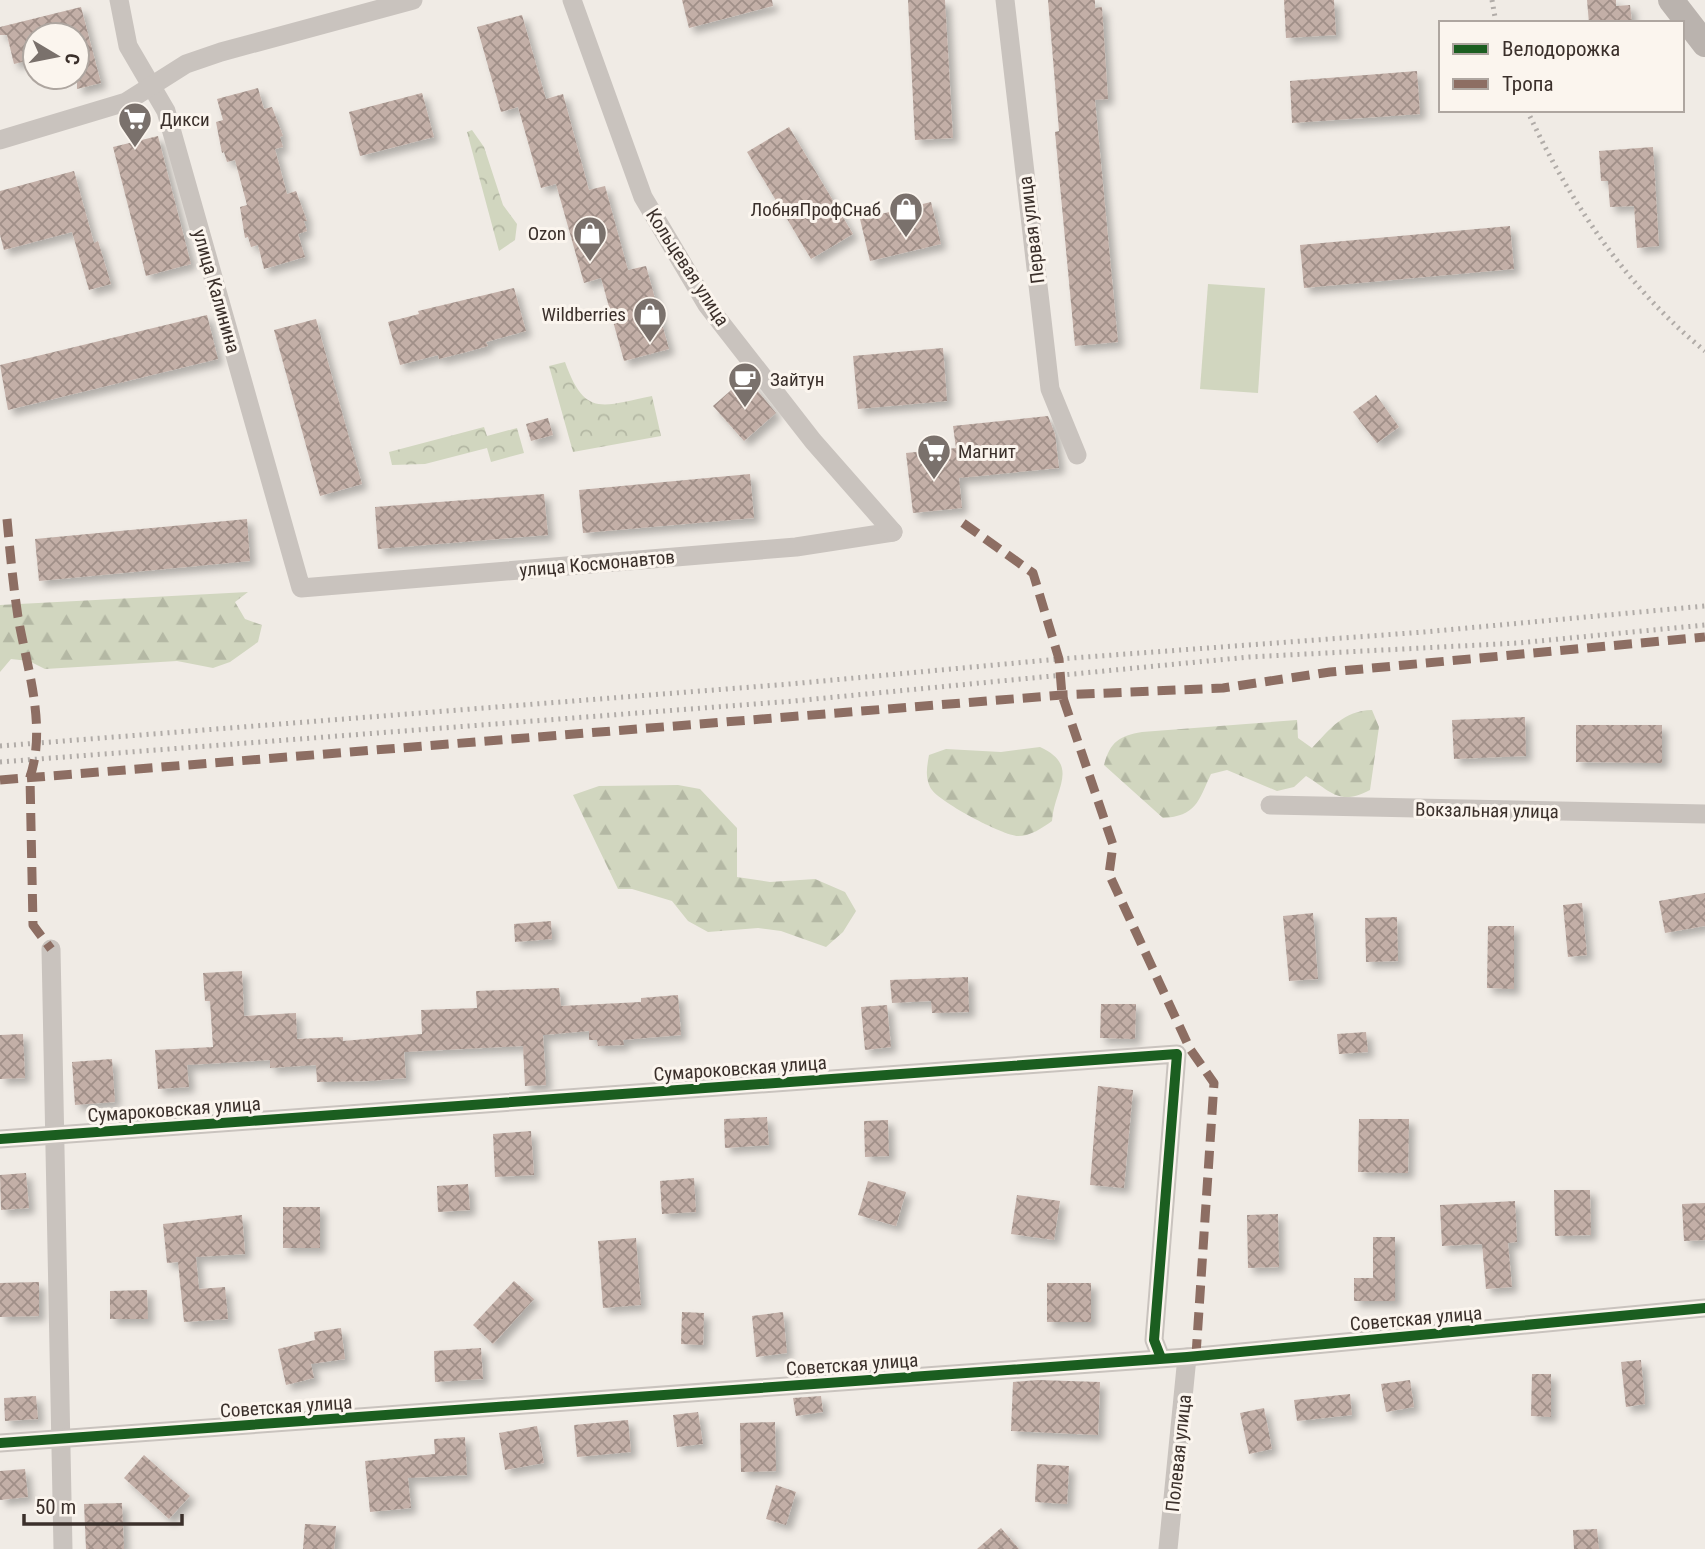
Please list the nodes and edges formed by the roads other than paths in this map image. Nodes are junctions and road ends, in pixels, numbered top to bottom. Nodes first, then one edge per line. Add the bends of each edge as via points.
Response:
1 (119, 0) edge
2 (413, 0) edge
3 (572, 0) edge
4 (1005, 0) edge
5 (1671, 0) edge
6 (1705, 44) edge
7 (151, 87) junction
8 (0, 140) edge
9 (1077, 456) dead end
10 (893, 532) joint
11 (301, 588) joint
12 (1270, 805) dead end
13 (1705, 814) edge
14 (51, 949) dead end
15 (55, 1135) junction
16 (0, 1139) edge
17 (1705, 1308) edge
18 (1187, 1357) junction
19 (1161, 1358) junction
20 (61, 1441) junction
21 (0, 1443) edge
22 (63, 1549) edge
23 (1168, 1549) edge

1 - 7 street, улица Калинина via 128,46
2 - 7 street via 221,52 186,64
3 - 10 street, Кольцевая улица via 643,197 707,305 813,441
4 - 9 street, Первая улица via 1050,389
5 - 6 street
7 - 8 street via 126,102
7 - 11 street, улица Калинина via 166,111
10 - 11 street, улица Космонавтов via 796,547
12 - 13 street, Вокзальная улица
14 - 15 street
15 - 16 street, Сумароковская улица
15 - 19 street, Сумароковская улица via 1177,1054 1154,1340
15 - 20 street
17 - 18 street, Советская улица
18 - 19 street, Советская улица
18 - 23 street, Полевая улица
19 - 20 street, Советская улица
20 - 21 street, Советская улица
20 - 22 street

